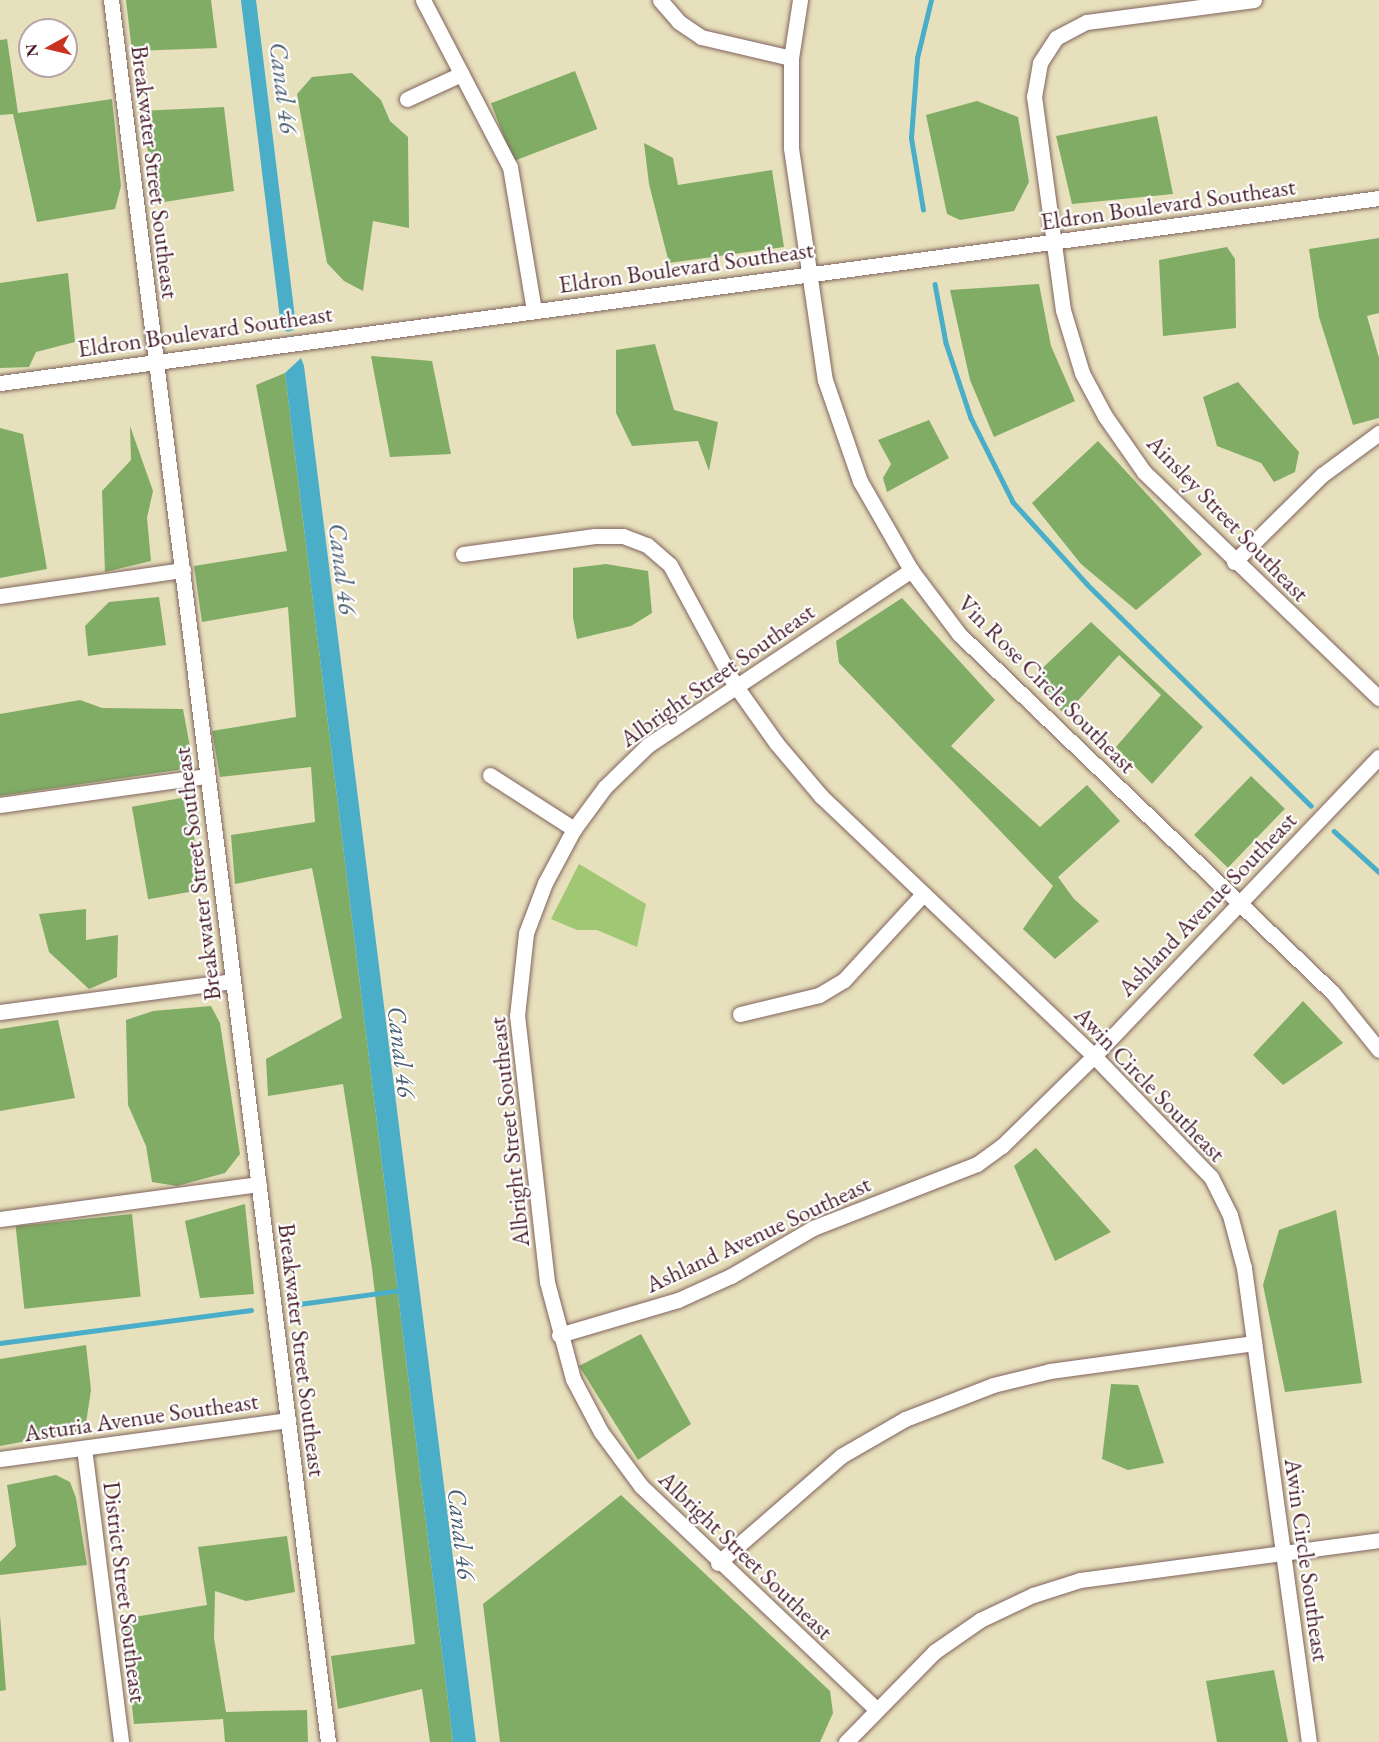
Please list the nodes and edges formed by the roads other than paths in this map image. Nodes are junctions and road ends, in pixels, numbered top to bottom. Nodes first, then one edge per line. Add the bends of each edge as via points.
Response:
1 (111, 0) edge
2 (423, 0) edge
3 (660, 0) edge
4 (800, 0) edge
5 (1254, 0) edge
6 (791, 58) junction
7 (461, 74) junction
8 (407, 99) dead end
9 (1379, 198) edge
10 (1054, 242) junction
11 (807, 273) junction
12 (534, 310) junction
13 (156, 359) junction
14 (0, 383) edge
15 (1379, 433) edge
16 (463, 554) dead end
17 (1234, 562) junction
18 (183, 570) junction
19 (911, 570) junction
20 (0, 596) edge
21 (735, 685) junction
22 (1379, 698) edge
23 (1379, 757) edge
24 (490, 775) dead end
25 (207, 776) junction
26 (0, 805) edge
27 (574, 829) junction
28 (923, 894) junction
29 (1236, 904) junction
30 (232, 981) junction
31 (0, 1012) edge
32 (740, 1014) dead end
33 (1379, 1050) edge
34 (1094, 1056) junction
35 (259, 1184) junction
36 (0, 1219) edge
37 (559, 1335) junction
38 (1254, 1343) junction
39 (288, 1420) junction
40 (84, 1448) junction
41 (0, 1459) edge
42 (1379, 1540) edge
43 (1282, 1553) junction
44 (718, 1563) junction
45 (876, 1709) junction
46 (121, 1742) edge
47 (328, 1742) edge
48 (846, 1742) edge
49 (1309, 1742) edge

1 - 13 street, Breakwater Street Southeast
2 - 7 street
3 - 6 street via 679,22 701,37
4 - 6 street, Vin Rose Circle Southeast
5 - 10 street, Ainsley Street Southeast via 1086,22 1056,38 1040,63 1034,96
6 - 11 street, Vin Rose Circle Southeast via 791,148
7 - 8 street
7 - 12 street via 510,167
9 - 10 street, Eldron Boulevard Southeast
10 - 11 street, Eldron Boulevard Southeast
10 - 17 street, Ainsley Street Southeast via 1063,310 1082,373 1104,416 1144,472
11 - 12 street, Eldron Boulevard Southeast
11 - 19 street, Vin Rose Circle Southeast via 825,380 856,470
12 - 13 street, Eldron Boulevard Southeast
13 - 14 street, Eldron Boulevard Southeast
13 - 18 street, Breakwater Street Southeast
15 - 17 street via 1322,475
16 - 21 street, Awin Circle Southeast via 595,536 622,536 647,545 670,565
17 - 22 street, Ainsley Street Southeast
18 - 20 street
18 - 25 street, Breakwater Street Southeast
19 - 21 street, Albright Street Southeast
19 - 29 street, Vin Rose Circle Southeast via 959,634
21 - 27 street, Albright Street Southeast via 648,745 605,787
21 - 28 street, Awin Circle Southeast via 777,744 822,796
23 - 29 street, Ashland Avenue Southeast
24 - 27 street
25 - 26 street
25 - 30 street, Breakwater Street Southeast
27 - 37 street, Albright Street Southeast via 545,883 526,933 517,1016 547,1282
28 - 32 street via 844,980 819,995
28 - 34 street, Awin Circle Southeast
29 - 33 street, Vin Rose Circle Southeast via 1333,993
29 - 34 street, Ashland Avenue Southeast
30 - 31 street
30 - 35 street, Breakwater Street Southeast
34 - 37 street, Ashland Avenue Southeast via 1002,1146 977,1164 813,1228 731,1276 678,1300
34 - 38 street, Awin Circle Southeast via 1211,1178 1230,1215 1244,1268
35 - 36 street
35 - 39 street, Breakwater Street Southeast
37 - 44 street, Albright Street Southeast via 573,1379 601,1432 640,1486
38 - 43 street, Awin Circle Southeast
38 - 44 street via 1050,1371 993,1385 905,1419 841,1456
39 - 40 street, Asturia Avenue Southeast
39 - 47 street, Breakwater Street Southeast
40 - 41 street, Asturia Avenue Southeast
40 - 46 street, District Street Southeast
42 - 43 street
43 - 45 street via 1080,1580 1033,1595 980,1620 934,1652
43 - 49 street, Awin Circle Southeast
44 - 45 street, Albright Street Southeast
45 - 48 street

